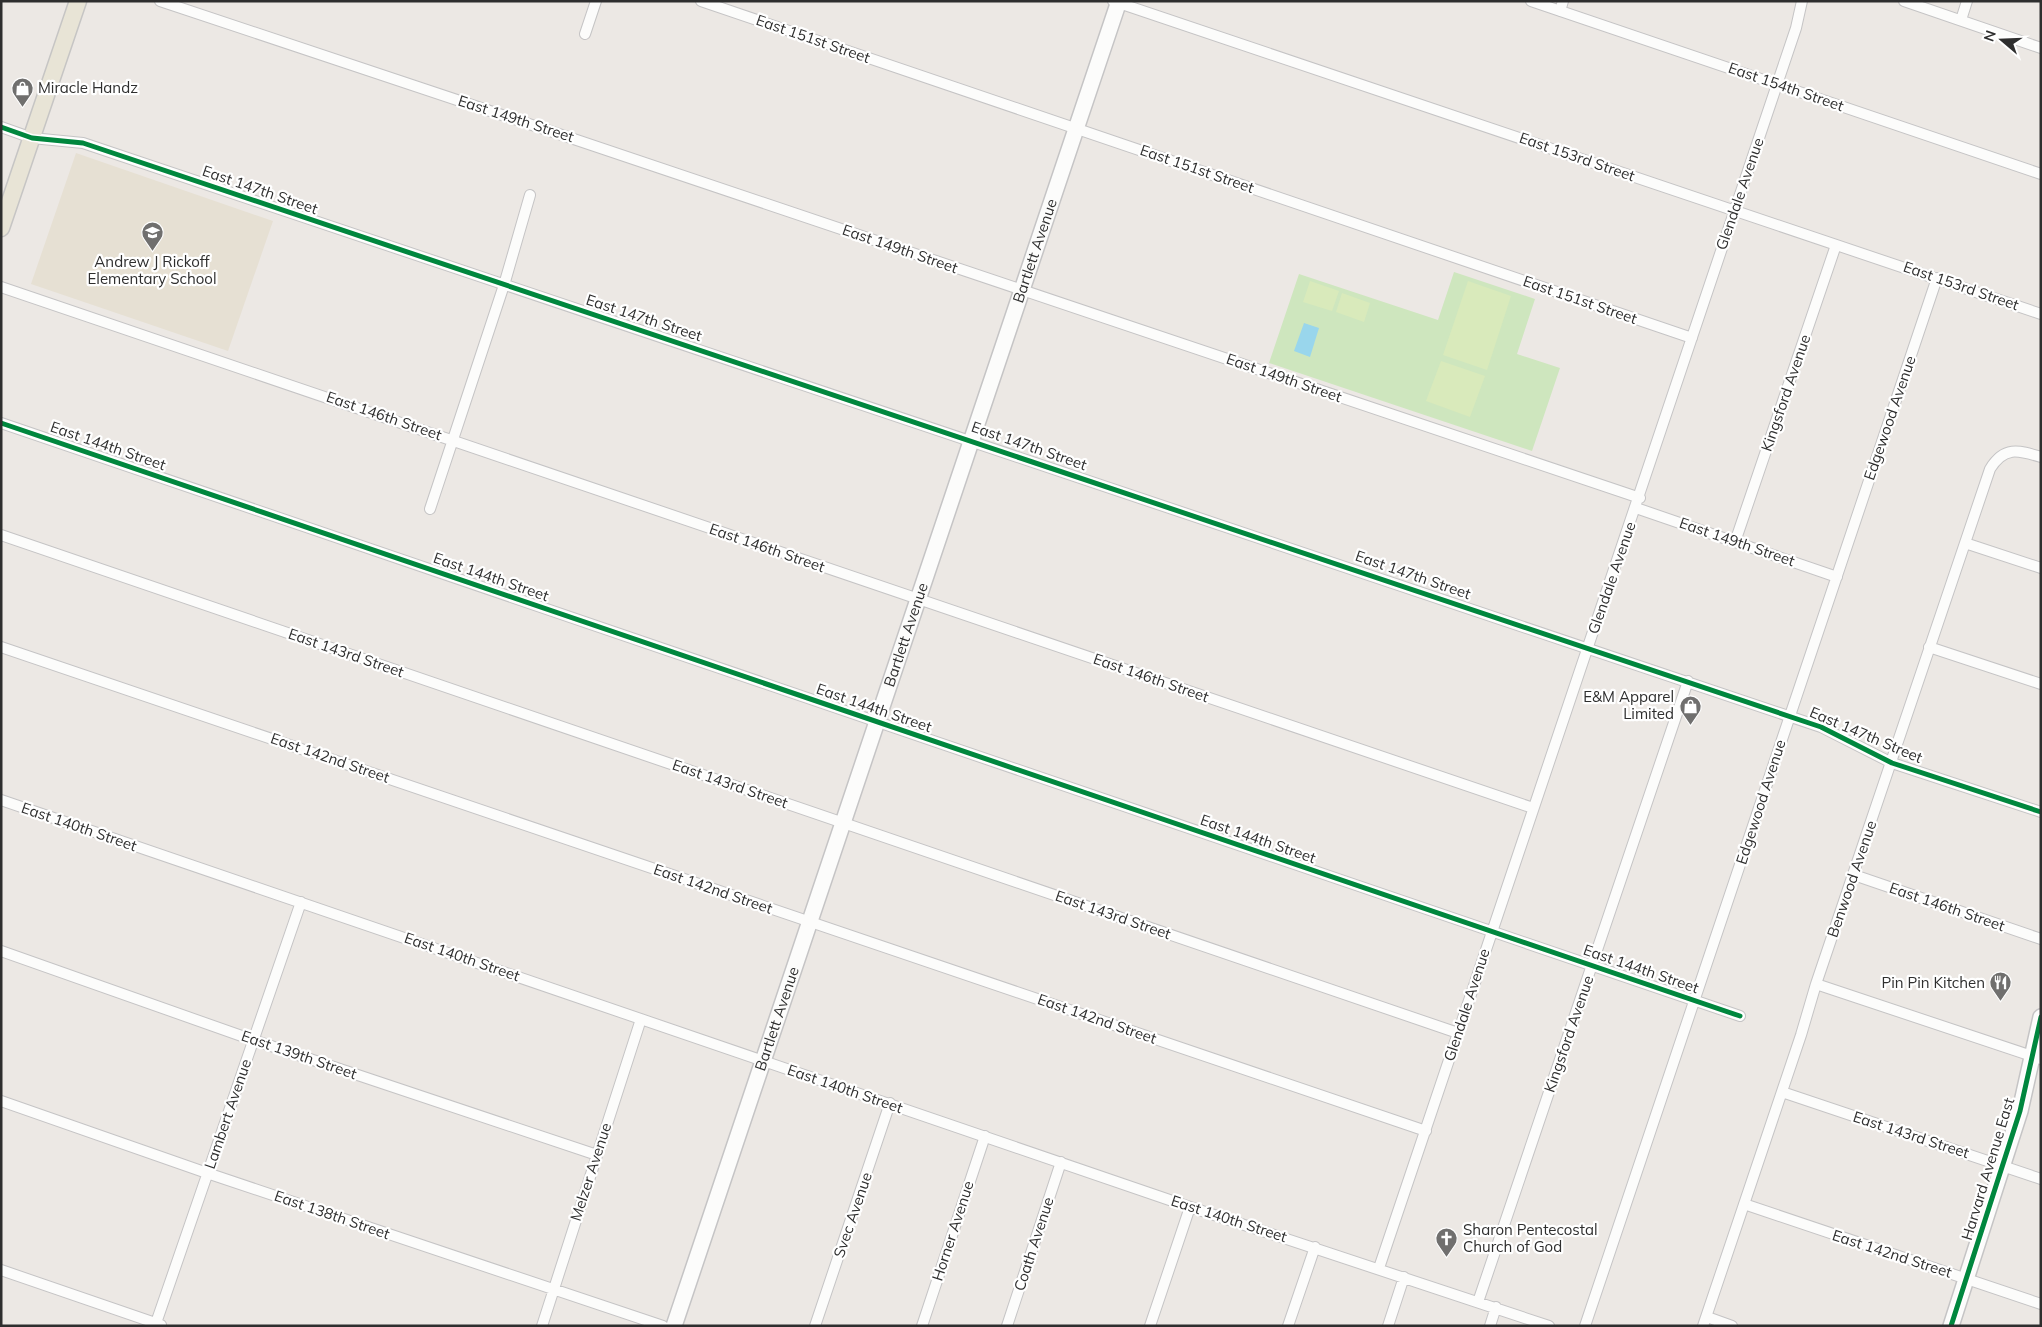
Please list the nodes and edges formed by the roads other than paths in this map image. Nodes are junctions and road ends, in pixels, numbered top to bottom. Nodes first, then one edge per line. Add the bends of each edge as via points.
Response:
1 (78, 1) edge
2 (160, 1) edge
3 (596, 1) edge
4 (701, 1) edge
5 (1531, 1) edge
6 (1802, 1) edge
7 (1904, 1) edge
8 (1967, 1) edge
9 (1117, 2) edge
10 (1561, 6) edge
11 (1961, 20) junction
12 (585, 34) dead end
13 (2041, 48) edge
14 (1777, 84) junction
15 (1, 127) edge
16 (1077, 128) junction
17 (32, 138) junction
18 (2041, 174) edge
19 (530, 195) dead end
20 (1735, 210) junction
21 (1, 228) edge
22 (1836, 245) junction
23 (1937, 278) junction
24 (504, 285) junction
25 (1, 287) edge
26 (1022, 291) junction
27 (2041, 314) edge
28 (1692, 338) junction
29 (1, 423) edge
30 (453, 440) junction
31 (972, 440) junction
32 (2041, 457) edge
33 (1638, 503) junction
34 (430, 509) dead end
35 (1, 535) edge
36 (1736, 542) junction
37 (1965, 543) junction
38 (2041, 568) edge
39 (1837, 577) junction
40 (919, 600) junction
41 (1, 646) edge
42 (1588, 648) junction
43 (1929, 648) junction
44 (1688, 681) junction
45 (2041, 684) edge
46 (1789, 716) junction
47 (878, 722) junction
48 (1892, 763) junction
49 (1, 800) edge
50 (1534, 808) junction
51 (2041, 812) edge
52 (843, 823) junction
53 (1854, 875) junction
54 (301, 902) junction
55 (809, 922) junction
56 (1491, 932) junction
57 (2041, 939) edge
58 (1, 951) edge
59 (1592, 966) junction
60 (1816, 984) junction
61 (1694, 1001) junction
62 (1740, 1016) dead end
63 (2041, 1016) edge
64 (641, 1018) junction
65 (1458, 1033) junction
66 (253, 1040) junction
67 (2037, 1057) edge
68 (762, 1060) junction
69 (1782, 1092) junction
70 (1, 1101) edge
71 (890, 1104) junction
72 (1426, 1131) junction
73 (985, 1136) junction
74 (597, 1155) junction
75 (1061, 1162) junction
76 (2003, 1166) junction
77 (207, 1173) junction
78 (2041, 1179) edge
79 (1744, 1204) junction
80 (1190, 1207) junction
81 (1315, 1247) junction
82 (1379, 1268) junction
83 (1, 1270) edge
84 (1404, 1277) junction
85 (1967, 1278) junction
86 (554, 1289) junction
87 (1478, 1302) junction
88 (2041, 1304) edge
89 (1496, 1308) junction
90 (1705, 1321) edge
91 (157, 1325) edge
92 (542, 1326) edge
93 (663, 1326) edge
94 (674, 1326) edge
95 (815, 1326) edge
96 (922, 1326) edge
97 (1007, 1326) edge
98 (1150, 1326) edge
99 (1288, 1326) edge
100 (1388, 1326) edge
101 (1490, 1326) edge
102 (1549, 1326) edge
103 (1585, 1326) edge
104 (1732, 1326) edge
105 (1951, 1326) edge

1 - 17 main road
2 - 26 street, East 149th Street
3 - 12 street
4 - 16 street, East 151st Street
5 - 10 street, East 154th Street
6 - 14 street, Glendale Avenue
7 - 11 street
8 - 11 street
9 - 16 street, Bartlett Avenue
9 - 20 street, East 153rd Street
10 - 14 street, East 154th Street
11 - 13 street
14 - 18 street, East 154th Street
14 - 20 street, Glendale Avenue
15 - 17 street, East 147th Street
16 - 26 street, Bartlett Avenue
16 - 28 street, East 151st Street
17 - 21 main road
17 - 24 street, East 147th Street via 83,143
19 - 24 street
20 - 22 street, East 153rd Street
20 - 28 street, Glendale Avenue
22 - 23 street, East 153rd Street
22 - 36 street, Kingsford Avenue
23 - 27 street, East 153rd Street
23 - 39 street, Edgewood Avenue
24 - 30 street
24 - 31 street, East 147th Street
25 - 30 street, East 146th Street
26 - 31 street, Bartlett Avenue
26 - 33 street, East 149th Street
28 - 33 street, Glendale Avenue
29 - 47 street, East 144th Street
30 - 34 street
30 - 40 street, East 146th Street
31 - 40 street, Bartlett Avenue
31 - 42 street, East 147th Street
32 - 37 street, Benwood Avenue via 2013,451 1995,461
33 - 36 street, East 149th Street
33 - 42 street, Glendale Avenue
35 - 52 street, East 143rd Street
36 - 39 street, East 149th Street
37 - 38 street
37 - 43 street, Benwood Avenue
39 - 46 street, Edgewood Avenue
40 - 47 street, Bartlett Avenue
40 - 50 street, East 146th Street
41 - 55 street, East 142nd Street
42 - 44 street, East 147th Street
42 - 50 street, Glendale Avenue
43 - 45 street
43 - 48 street, Benwood Avenue
44 - 46 street, East 147th Street
44 - 59 street, Kingsford Avenue
46 - 48 street, East 147th Street via 1821,727
46 - 61 street, Edgewood Avenue
47 - 52 street, Bartlett Avenue
47 - 56 street, East 144th Street
48 - 51 street, East 147th Street
48 - 53 street, Benwood Avenue
49 - 54 street, East 140th Street
50 - 56 street, Glendale Avenue
52 - 55 street, Bartlett Avenue
52 - 65 street, East 143rd Street
53 - 57 street, East 146th Street
53 - 60 street, Benwood Avenue
54 - 64 street, East 140th Street
54 - 66 street, Lambert Avenue
55 - 68 street, Bartlett Avenue
55 - 72 street, East 142nd Street
56 - 59 street, East 144th Street
56 - 65 street, Glendale Avenue
58 - 66 street, East 139th Street
59 - 61 street, East 144th Street
59 - 87 street, Kingsford Avenue
60 - 67 street
60 - 69 street, Benwood Avenue
61 - 62 street, East 144th Street
61 - 103 street, Edgewood Avenue
63 - 67 street, Harvard Avenue East
64 - 68 street, East 140th Street
64 - 74 street, Melzer Avenue
65 - 72 street, Glendale Avenue
66 - 74 street, East 139th Street
66 - 77 street, Lambert Avenue
67 - 76 street, Harvard Avenue East
68 - 71 street, East 140th Street
68 - 94 street, Bartlett Avenue
69 - 76 street, East 143rd Street
69 - 79 street, Benwood Avenue
70 - 77 street, East 138th Street
71 - 73 street, East 140th Street
71 - 95 street, Svec Avenue
72 - 82 street, Glendale Avenue
73 - 75 street, East 140th Street
73 - 96 street, Horner Avenue
74 - 86 street, Melzer Avenue
75 - 80 street, East 140th Street
75 - 97 street, Coath Avenue
76 - 78 street, East 143rd Street
76 - 85 street, Harvard Avenue East
77 - 86 street, East 138th Street
77 - 91 street, Lambert Avenue
79 - 85 street, East 142nd Street
79 - 90 street, Benwood Avenue
80 - 81 street, East 140th Street
80 - 98 street
81 - 82 street, East 140th Street
81 - 99 street
82 - 84 street, East 140th Street
83 - 91 street
84 - 87 street, East 140th Street
84 - 100 street
85 - 88 street, East 142nd Street
85 - 105 street, Harvard Avenue East
86 - 92 street, Melzer Avenue
86 - 93 street, East 138th Street
87 - 89 street, East 140th Street
89 - 101 street
89 - 102 street, East 140th Street
90 - 104 street

